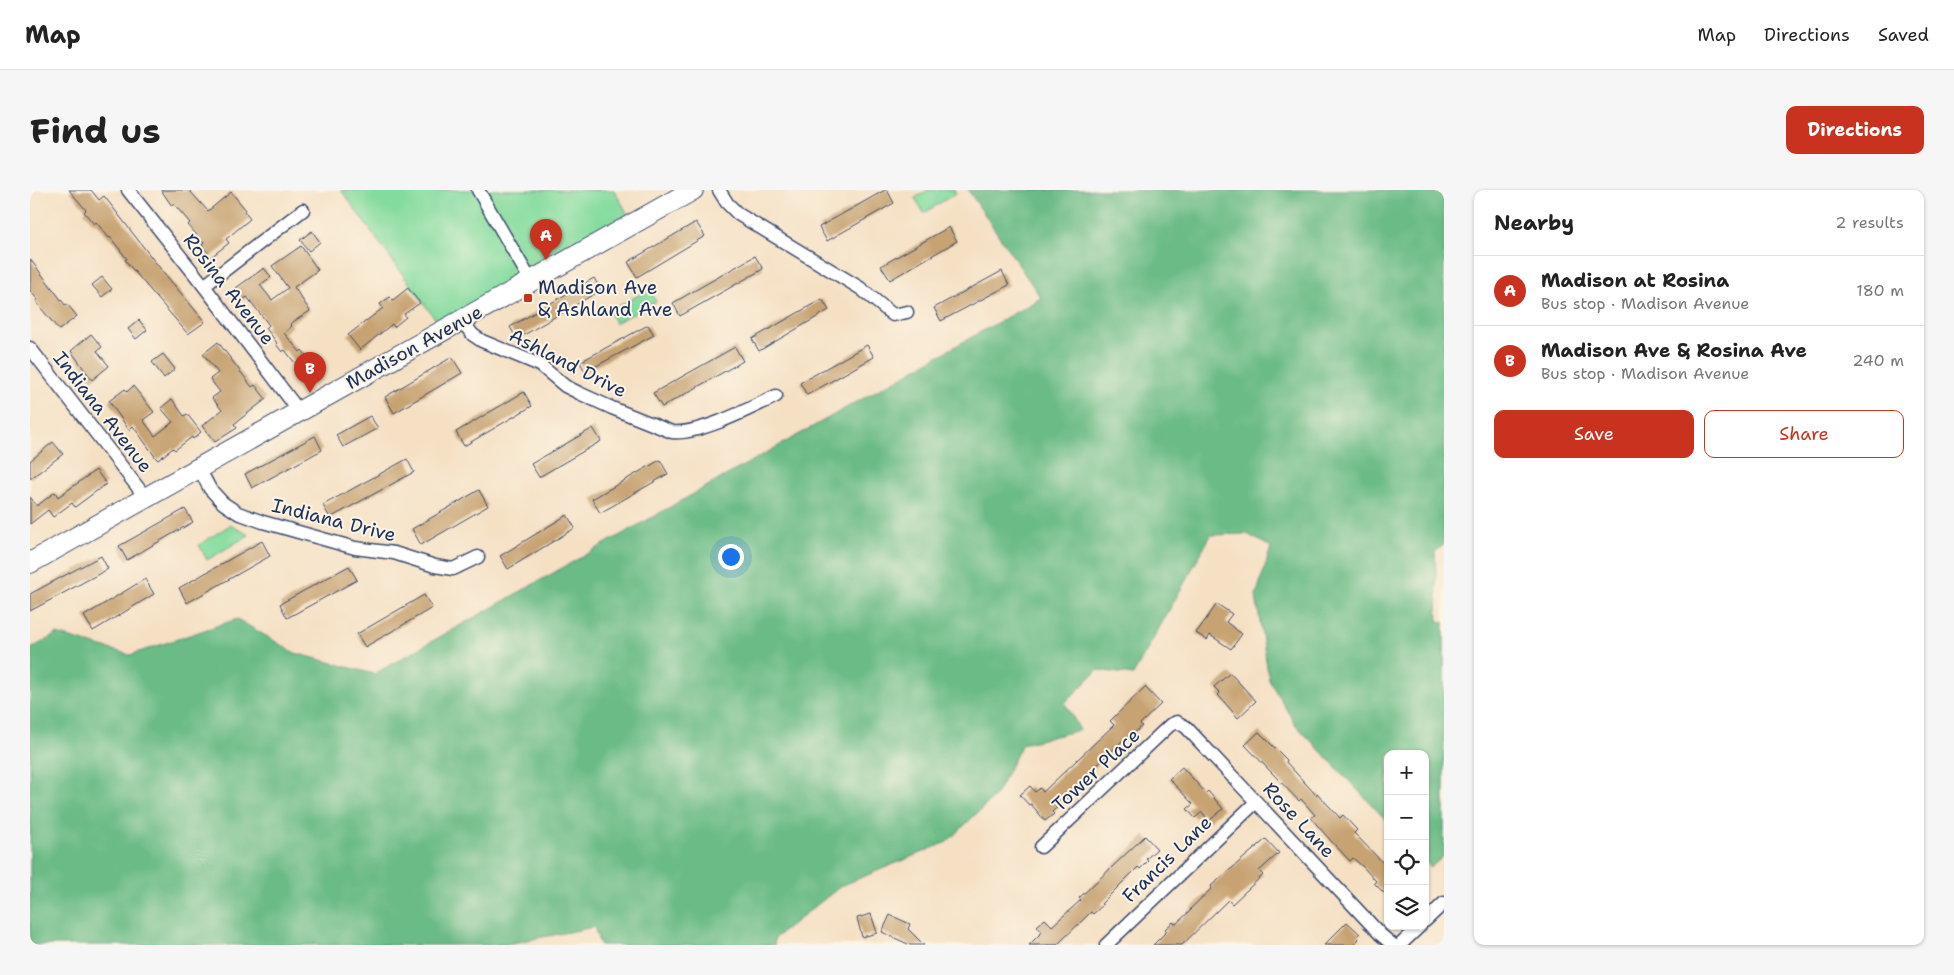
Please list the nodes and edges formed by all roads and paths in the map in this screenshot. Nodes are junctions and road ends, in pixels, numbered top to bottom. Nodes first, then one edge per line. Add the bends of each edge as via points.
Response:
1 (128, 190) edge
2 (478, 190) edge
3 (693, 190) edge
4 (719, 190) edge
5 (303, 210) dead end
6 (530, 281) junction
7 (204, 286) junction
8 (907, 312) dead end
9 (461, 320) junction
10 (30, 348) edge
11 (776, 396) dead end
12 (299, 411) junction
13 (199, 468) junction
14 (146, 498) junction
15 (478, 557) dead end
16 (30, 563) edge
17 (1176, 722) joint
18 (1256, 802) junction
19 (1042, 847) dead end
20 (1444, 903) edge
21 (1429, 917) edge
22 (1416, 930) edge
23 (1106, 945) edge
24 (1393, 945) edge
25 (1400, 945) edge

1 - 7 street, Rosina Avenue
2 - 6 street
3 - 6 main road, Madison Avenue
4 - 8 street via 738,214 860,288 893,314
5 - 7 street
6 - 9 main road, Madison Avenue
7 - 12 street, Rosina Avenue
9 - 11 street, Ashland Drive via 482,341 540,365 565,386 672,432 700,428
9 - 12 main road, Madison Avenue
10 - 14 street, Indiana Avenue
12 - 13 main road, Madison Avenue
13 - 14 main road, Madison Avenue
13 - 15 street, Indiana Drive via 210,489 223,503 238,513 263,522 355,548 453,569
14 - 16 main road, Madison Avenue
17 - 18 street, Rose Lane via 1186,727
17 - 19 street, Tower Place
18 - 23 street, Francis Lane
18 - 24 street, Rose Lane
20 - 21 street
22 - 25 street

